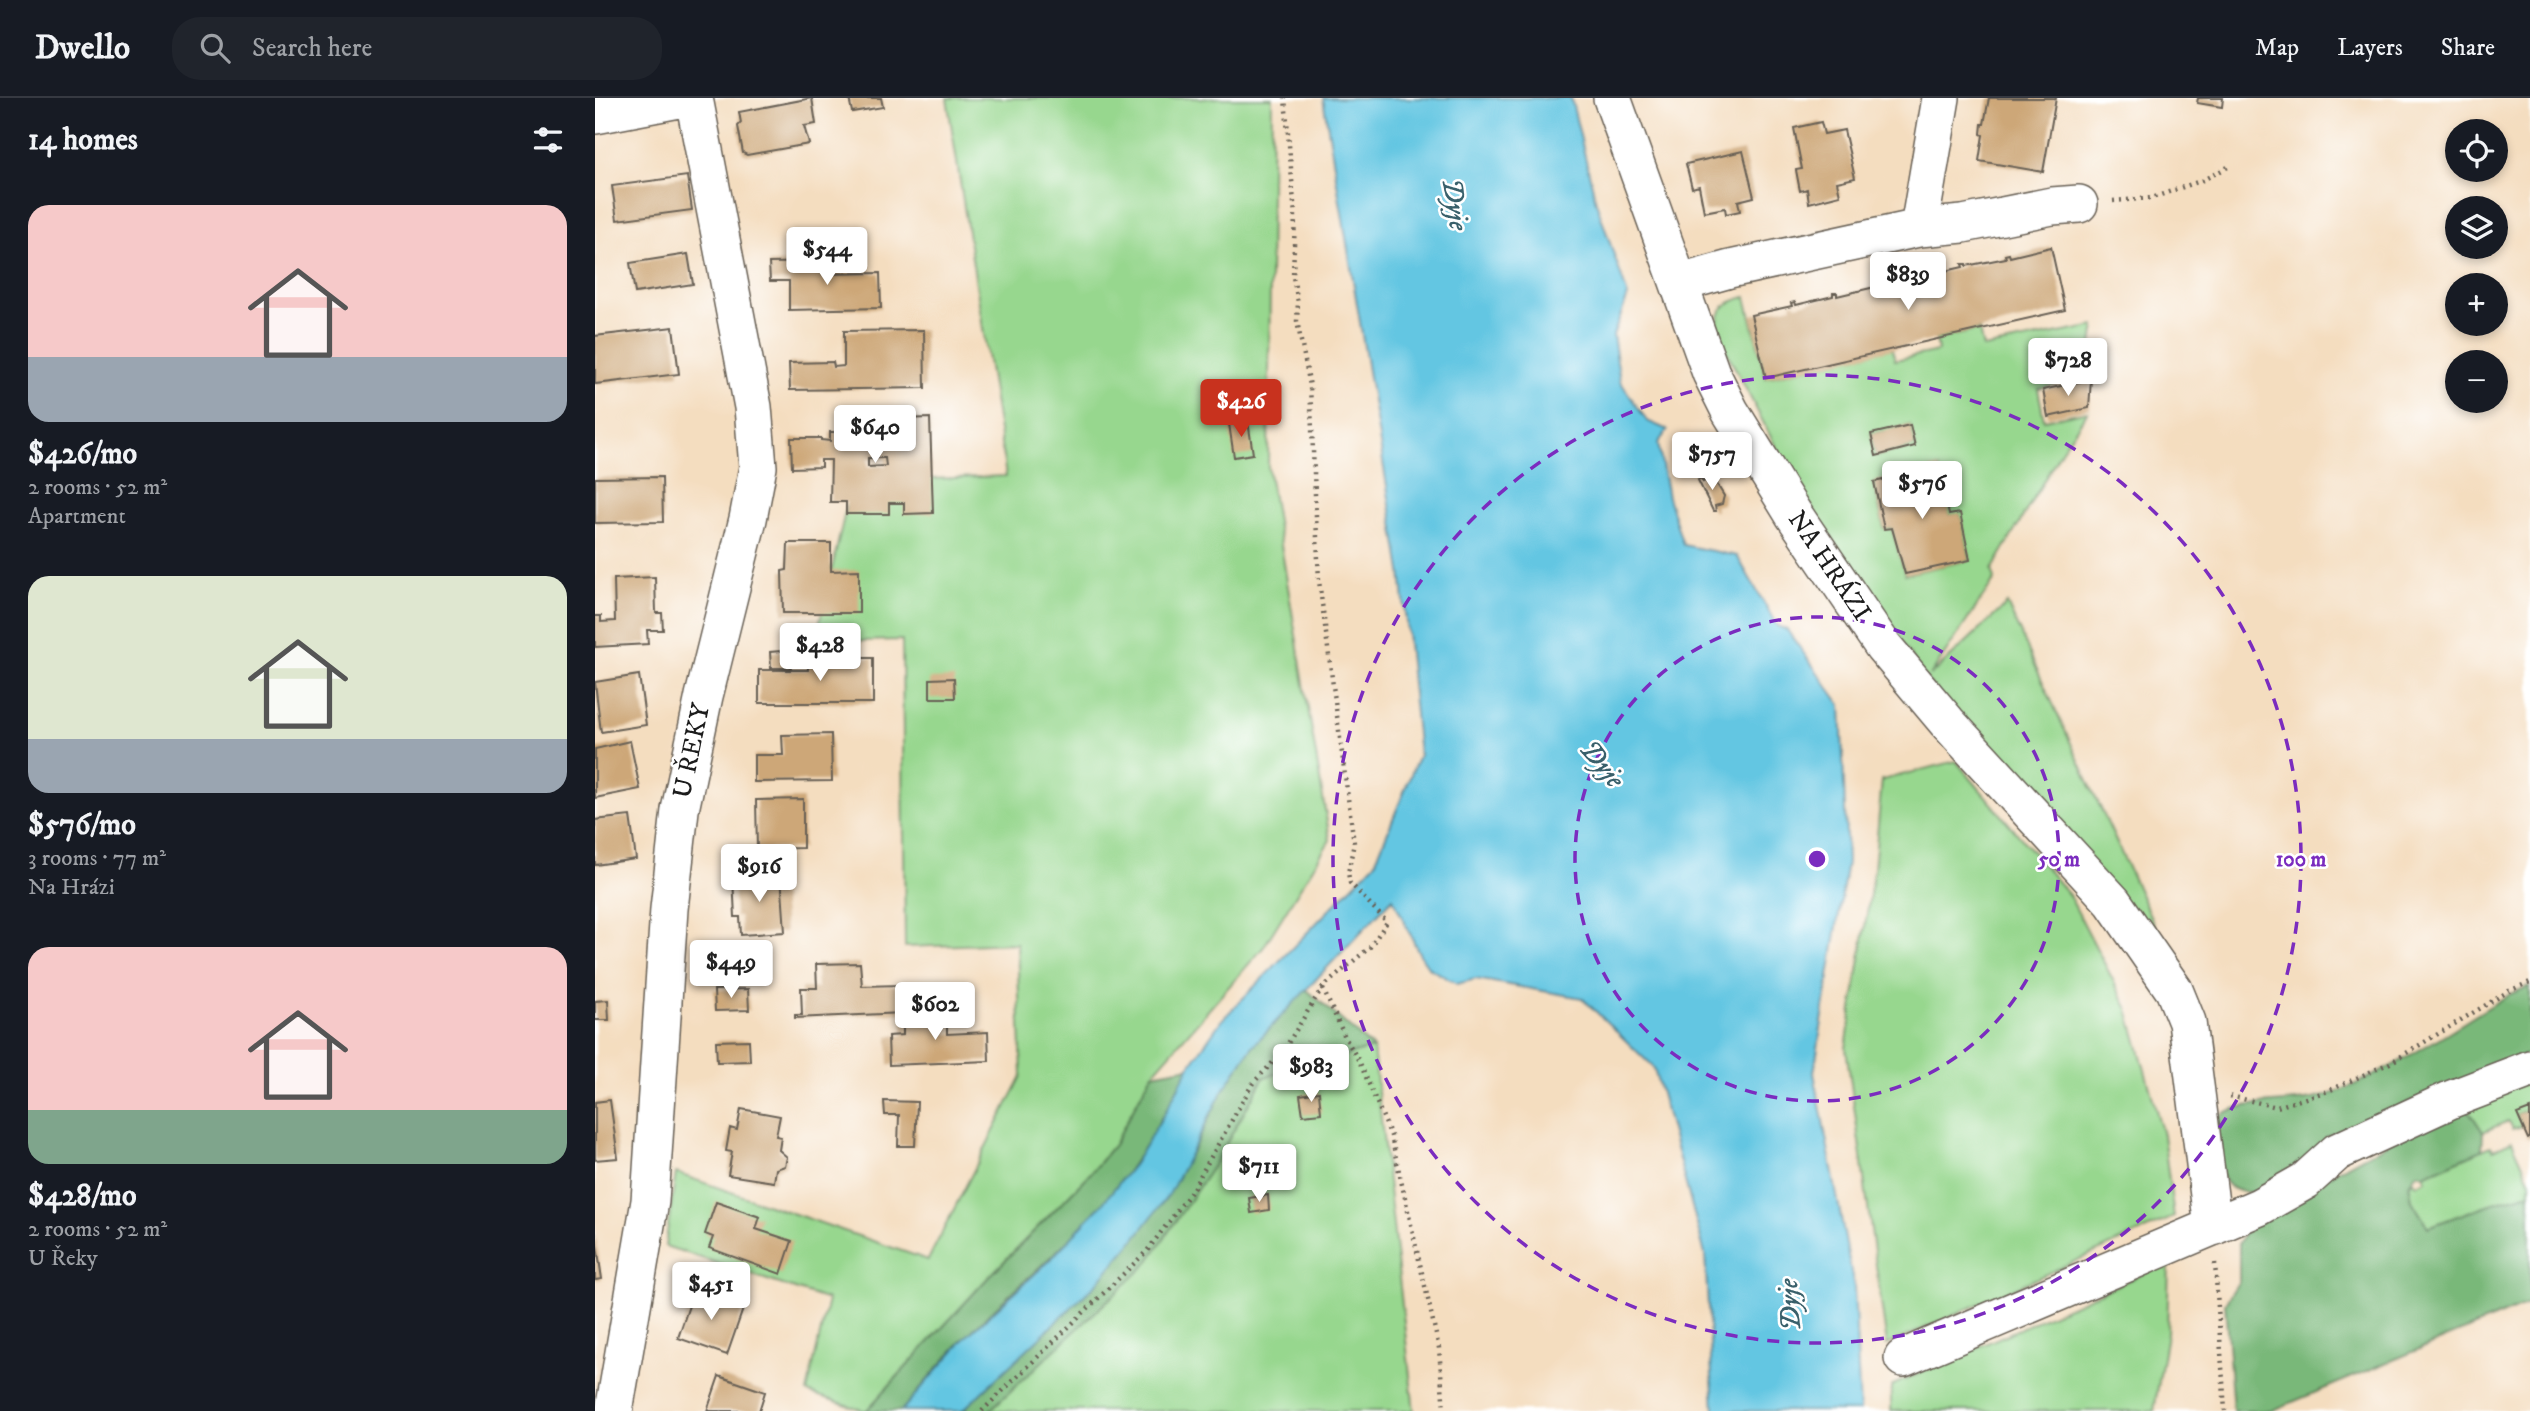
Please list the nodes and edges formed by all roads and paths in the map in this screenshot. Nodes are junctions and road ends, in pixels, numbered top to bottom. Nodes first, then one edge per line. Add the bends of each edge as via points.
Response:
1 (684, 98) edge
2 (694, 98) edge
3 (1285, 98) edge
4 (1612, 98) edge
5 (1941, 98) edge
6 (595, 115) edge
7 (2228, 167) dead end
8 (2079, 204) joint
9 (1919, 228) junction
10 (1679, 283) junction
11 (2530, 982) edge
12 (1322, 988) junction
13 (2530, 1069) edge
14 (2197, 1092) junction
15 (2213, 1227) junction
16 (1903, 1358) dead end
17 (614, 1411) edge
18 (982, 1411) edge
19 (1444, 1411) edge
20 (2225, 1411) edge

1 - 6 street
2 - 17 street, U ŘEKY via 753,407 758,467 680,810 650,1201
3 - 12 path via 1294,215 1293,277 1310,386 1319,581 1354,843 1348,873 1350,883 1387,922 1370,947
4 - 10 street, NA HRÁZI
5 - 9 street
7 - 8 path via 2153,198
8 - 9 street
9 - 10 street
10 - 14 street, NA HRÁZI via 1696,337 1730,411 1883,646 2113,902 2174,990 2187,1022
11 - 14 path via 2390,1063 2328,1091 2277,1107
12 - 18 path via 1282,1053 1253,1083 1191,1192 1147,1251
12 - 19 path via 1391,1136 1439,1348
13 - 15 street via 2337,1152 2282,1195
14 - 15 street, NA HRÁZI
15 - 16 street
15 - 20 path

